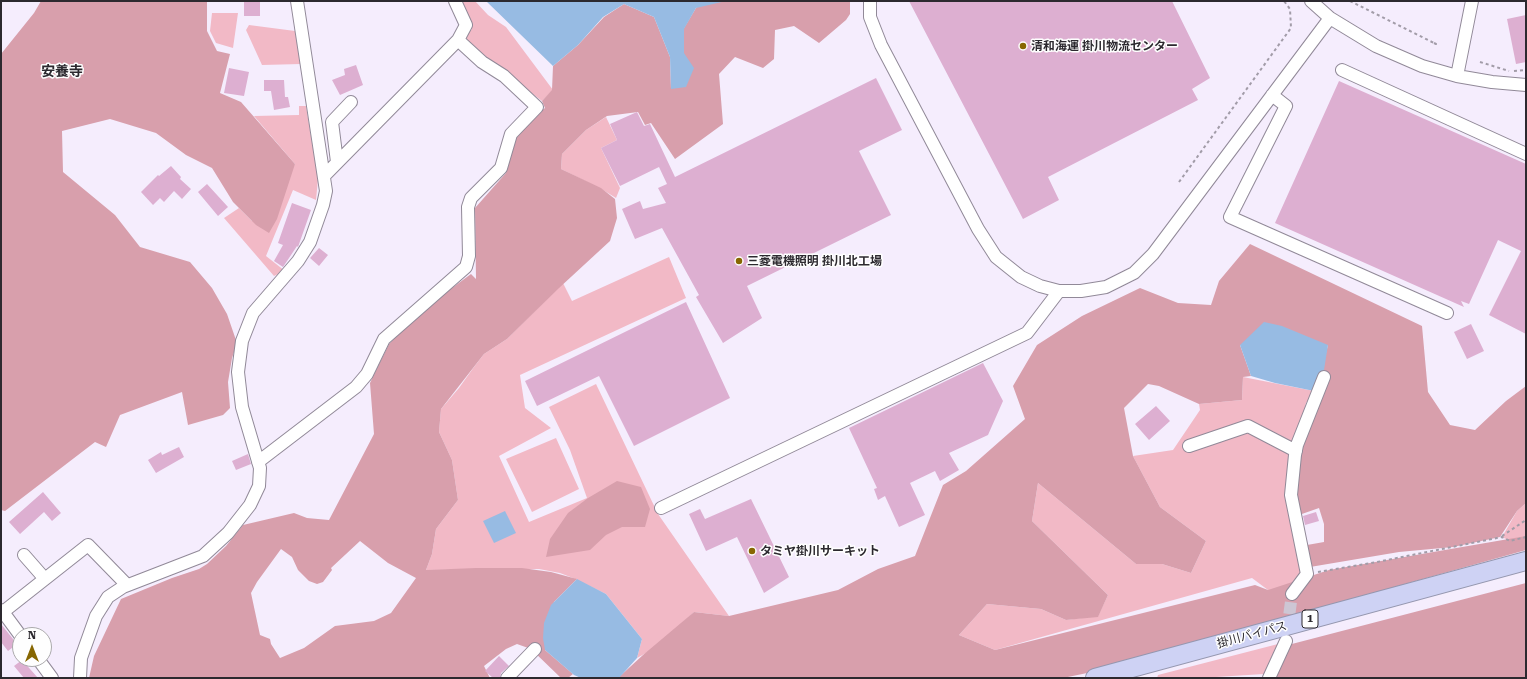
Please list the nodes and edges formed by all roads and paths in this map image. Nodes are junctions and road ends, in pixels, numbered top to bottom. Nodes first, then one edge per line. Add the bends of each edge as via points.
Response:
1 (297, 1) edge
2 (455, 1) edge
3 (870, 1) edge
4 (1284, 1) edge
5 (1311, 1) edge
6 (1350, 1) edge
7 (1472, 1) edge
8 (1330, 18) junction
9 (458, 40) junction
10 (1434, 43) dead end
11 (1480, 62) dead end
12 (1342, 70) dead end
13 (1526, 70) edge
14 (1457, 76) junction
15 (1526, 85) edge
16 (1272, 95) junction
17 (351, 102) dead end
18 (1526, 154) edge
19 (338, 162) junction
20 (324, 176) junction
21 (1178, 182) dead end
22 (1059, 291) junction
23 (1447, 313) dead end
24 (1324, 377) dead end
25 (1189, 446) dead end
26 (1296, 451) junction
27 (258, 462) junction
28 (661, 508) dead end
29 (1526, 520) edge
30 (1502, 537) junction
31 (1526, 537) edge
32 (24, 555) dead end
33 (1526, 561) edge
34 (1307, 574) junction
35 (45, 579) junction
36 (127, 585) junction
37 (1292, 594) tunnel mouth
38 (2, 612) edge
39 (14, 627) edge
40 (1286, 641) tunnel mouth
41 (535, 649) dead end
42 (44, 667) edge
43 (52, 678) edge
44 (80, 678) edge
45 (507, 678) edge
46 (1094, 678) edge
47 (1269, 678) edge

1 - 20 street
2 - 9 street via 466,25
3 - 22 street via 870,17 881,45 978,229 996,257 1021,277
4 - 21 path via 1290,9 1291,28
5 - 8 street
6 - 10 path via 1436,44
7 - 14 street
8 - 14 street via 1376,46 1422,66
8 - 16 street
9 - 19 street
9 - 27 street via 482,62 504,76 537,107 511,134 501,168 471,198 468,207 469,256 466,267 384,339 367,374 356,387
11 - 13 path via 1511,72
12 - 18 street
14 - 15 street
16 - 22 street via 1153,254 1134,273 1106,287
16 - 23 street via 1286,106 1230,216
17 - 19 street via 332,122
19 - 20 street
20 - 27 street via 326,191 310,242 298,261 253,313 242,341 238,372 242,407
22 - 28 street via 1027,333
24 - 26 street
25 - 26 street via 1248,426
26 - 34 street via 1291,495
27 - 36 street via 259,486 250,505 228,533 203,556
29 - 30 path
30 - 31 path via 1510,541
30 - 34 path
32 - 35 street
33 - 46 highway, 掛川バイパス / 1
34 - 37 street
35 - 36 street via 88,545
35 - 38 street
36 - 44 street via 108,597 96,616 81,658
38 - 39 street
40 - 47 street
41 - 45 street
42 - 43 street

